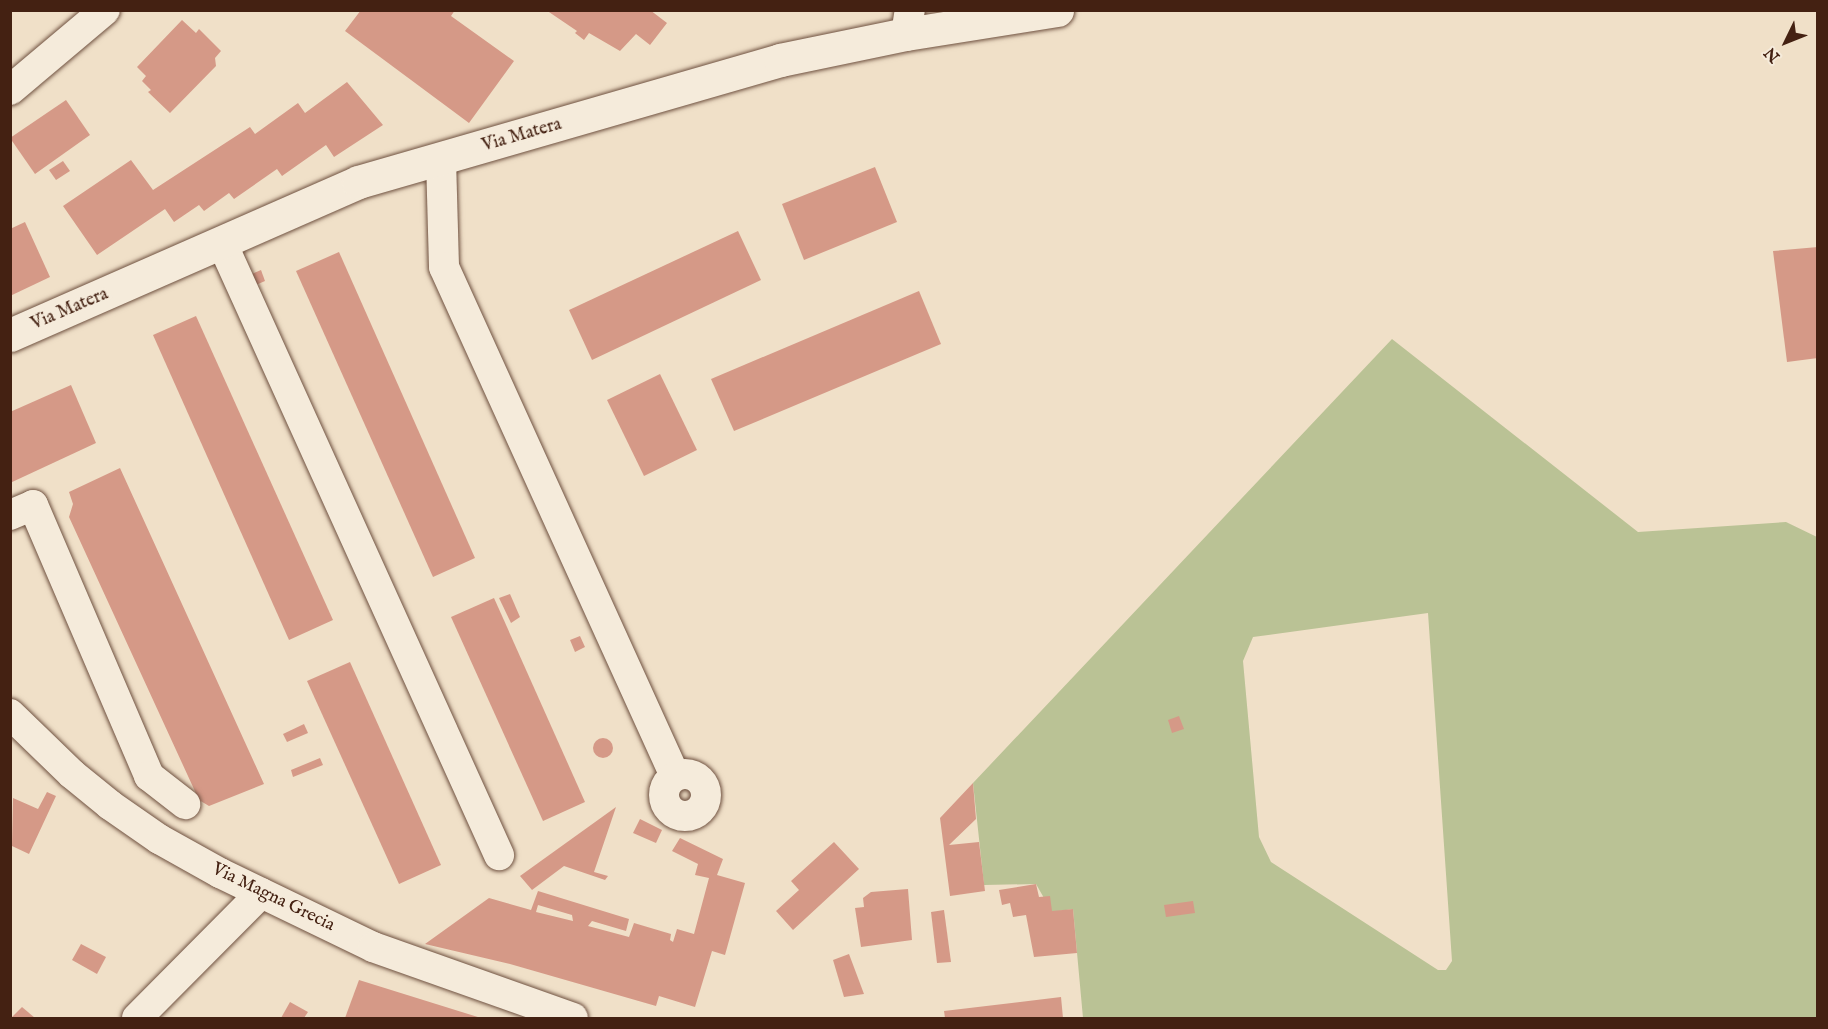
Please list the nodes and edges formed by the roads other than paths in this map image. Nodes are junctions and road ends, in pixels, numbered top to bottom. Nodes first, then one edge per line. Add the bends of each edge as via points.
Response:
1 (105, 10) edge
2 (1057, 10) edge
3 (908, 22) edge
4 (10, 90) edge
5 (441, 159) junction
6 (222, 243) junction
7 (10, 336) edge
8 (10, 515) edge
9 (10, 714) edge
10 (675, 777) dead end
11 (160, 784) junction
12 (185, 804) dead end
13 (133, 821) junction
14 (499, 855) dead end
15 (261, 893) junction
16 (137, 1018) edge
17 (573, 1018) edge

1 - 4 street
2 - 3 street, Via Matera
3 - 5 street, Via Matera
5 - 6 street, Via Matera via 358,182
5 - 10 street via 444,267
6 - 7 street, Via Matera
6 - 14 street
8 - 11 street via 33,505 149,776
9 - 13 street, Via Magna Grecia via 72,774
11 - 12 street
11 - 13 street
13 - 15 street, Via Magna Grecia
15 - 16 street
15 - 17 street, Via Magna Grecia via 373,947

